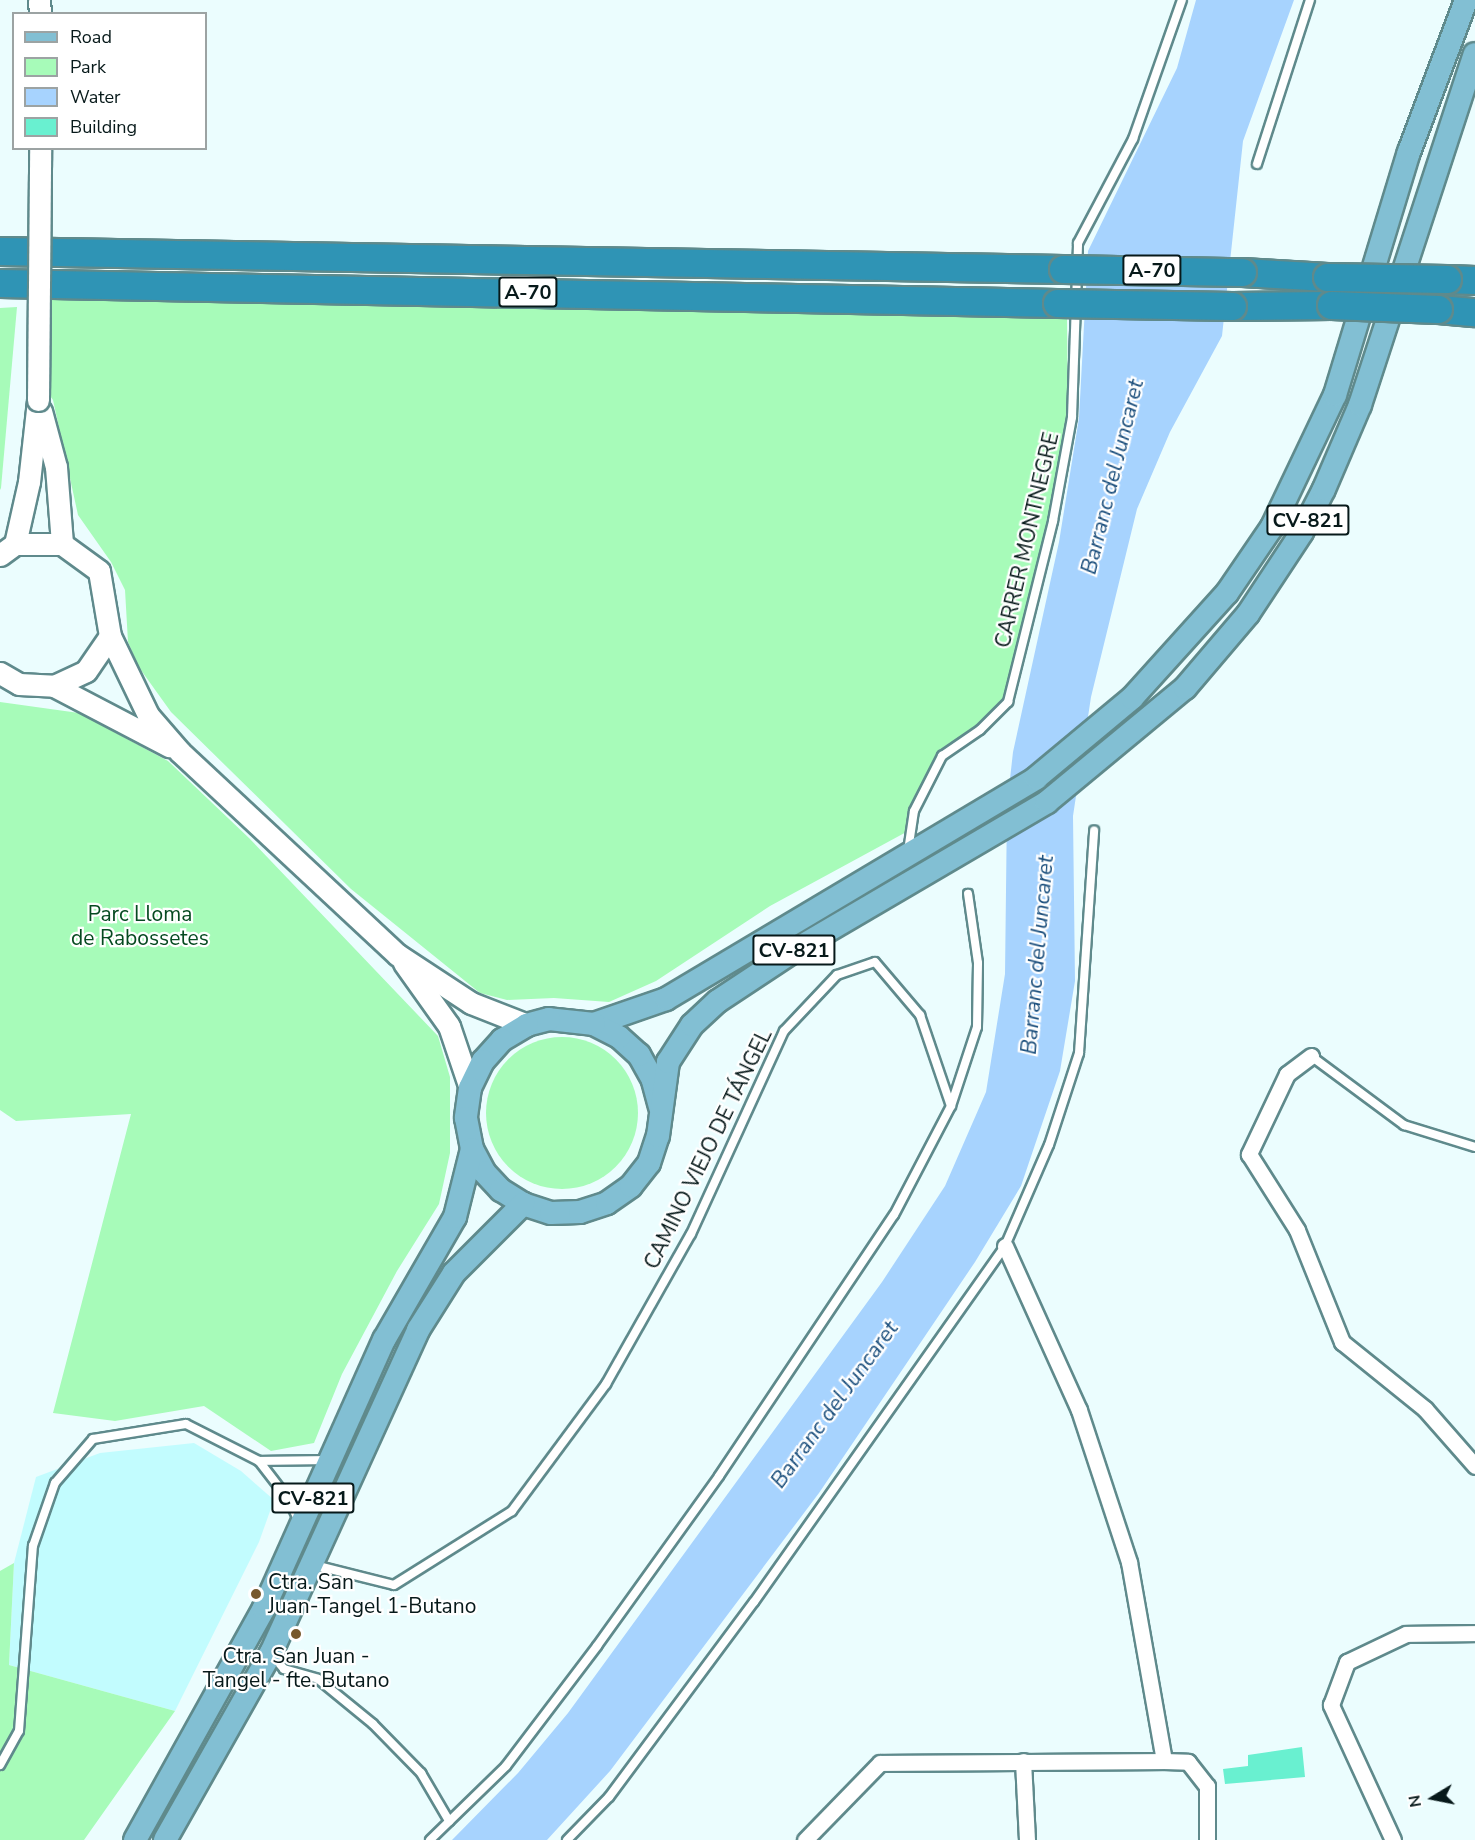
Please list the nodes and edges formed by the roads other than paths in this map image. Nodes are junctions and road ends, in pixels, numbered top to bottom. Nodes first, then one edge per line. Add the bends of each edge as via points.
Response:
1 (1182, 0) edge
2 (1310, 0) edge
3 (1466, 0) edge
4 (1475, 54) edge
5 (40, 150) edge
6 (1257, 164) dead end
7 (0, 251) edge
8 (1475, 280) edge
9 (0, 283) edge
10 (1475, 312) edge
11 (38, 400) junction
12 (62, 544) junction
13 (6, 547) edge
14 (110, 636) junction
15 (0, 673) edge
16 (54, 686) junction
17 (180, 752) junction
18 (1094, 831) dead end
19 (908, 854) junction
20 (968, 894) dead end
21 (398, 956) junction
22 (594, 1024) junction
23 (527, 1025) junction
24 (1311, 1056) joint
25 (470, 1088) junction
26 (951, 1106) junction
27 (660, 1107) junction
28 (1475, 1147) edge
29 (472, 1149) junction
30 (523, 1204) junction
31 (1005, 1246) junction
32 (330, 1459) junction
33 (259, 1461) junction
34 (1475, 1466) edge
35 (301, 1526) junction
36 (313, 1565) junction
37 (1475, 1633) edge
38 (271, 1653) junction
39 (1023, 1761) junction
40 (1164, 1761) junction
41 (0, 1765) edge
42 (449, 1821) junction
43 (820, 1824) junction
44 (135, 1840) edge
45 (165, 1840) edge
46 (430, 1840) edge
47 (567, 1840) edge
48 (804, 1840) edge
49 (821, 1840) edge
50 (1027, 1840) edge
51 (1207, 1840) edge
52 (1393, 1840) edge

1 - 19 lane, CARRER MONTNEGRE via 1133,139 1078,243 1072,417 1053,520 1008,702 980,730 942,756 914,811
2 - 6 lane
3 - 19 main road, CV-821 via 1409,152 1335,395 1272,527 1249,563 1190,636 1132,698 1089,736 1036,778
4 - 27 main road, CV-821 via 1360,405 1302,532 1248,614 1185,688 1083,776 982,842 795,950 718,1000 692,1025 668,1062
5 - 11 main road, bridge
7 - 8 highway, A-70, bridge via 1242,272
9 - 10 highway, A-70, bridge via 1330,305
11 - 12 main road via 56,467
11 - 13 main road via 29,482
12 - 13 main road
12 - 14 main road, CV-821 via 99,571
14 - 16 main road, CV-821 via 86,671
14 - 17 main road, CV-821 via 148,715
15 - 16 main road, CV-821 via 19,684
16 - 17 main road, CV-821
17 - 21 main road, CV-821
18 - 31 lane via 1079,1053 1049,1145
19 - 22 main road, CV-821 via 666,999
20 - 26 lane via 978,963 977,1027
21 - 23 main road, CV-821 via 471,1003
21 - 25 main road, CV-821 via 448,1026
22 - 23 main road, CV-821 via 572,1019
22 - 27 main road, CV-821 via 620,1037 639,1055 653,1080
23 - 25 main road, CV-821 via 502,1040 483,1062
24 - 28 lane via 1404,1125
24 - 34 street via 1287,1074 1249,1154 1297,1230 1342,1342 1425,1409
25 - 29 main road, CV-821 via 466,1118
26 - 36 lane, CAMINO VIEJO DE TÁNGEL via 920,1016 875,962 837,975 784,1031 691,1234 606,1384 512,1511 394,1585
26 - 42 lane via 894,1215 719,1476 506,1766
27 - 30 main road, CV-821 via 658,1136 649,1163 631,1186 607,1203 580,1212 551,1213
29 - 30 main road, CV-821 via 484,1172 501,1190
29 - 32 main road, CV-821 via 455,1217 384,1340
30 - 36 main road, CV-821 via 454,1273 418,1330
31 - 40 street via 1079,1410 1129,1562
31 - 47 lane via 754,1602 609,1797
32 - 33 lane
32 - 35 main road, CV-821
33 - 35 lane via 289,1500
33 - 41 lane via 186,1424 93,1439 55,1483 33,1546 19,1731
35 - 44 main road, CV-821 via 264,1608
36 - 38 main road, CV-821
37 - 52 street via 1406,1634 1347,1662 1331,1705
38 - 42 lane via 284,1668 318,1679 373,1724 421,1773
38 - 45 main road, CV-821
39 - 40 street
39 - 43 street via 880,1763
39 - 50 street
40 - 51 street via 1188,1762 1207,1786
42 - 46 lane
43 - 48 street
43 - 49 street

